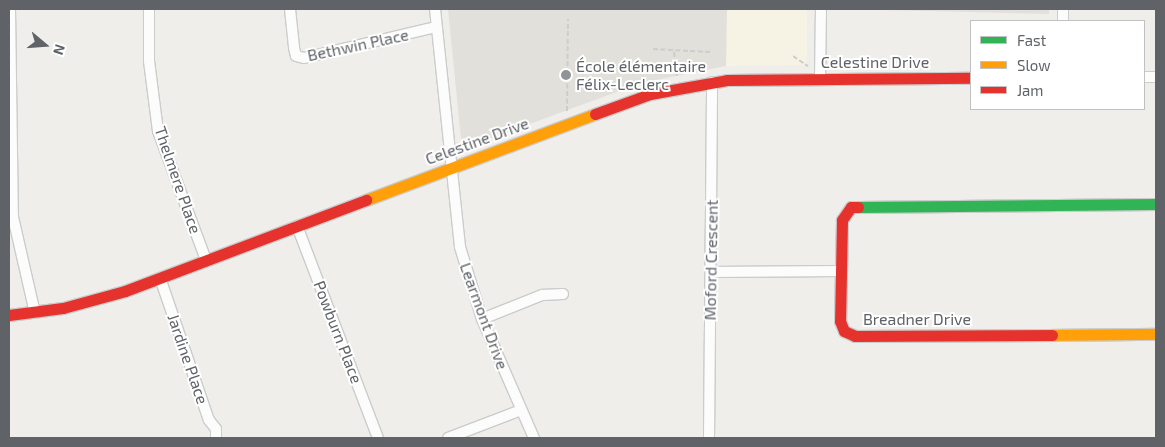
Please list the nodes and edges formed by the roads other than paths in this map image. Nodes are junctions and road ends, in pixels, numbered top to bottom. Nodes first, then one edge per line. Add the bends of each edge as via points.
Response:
1 (10, 9) edge
2 (149, 9) edge
3 (290, 9) edge
4 (435, 9) edge
5 (821, 9) edge
6 (436, 27) junction
7 (820, 78) junction
8 (970, 78) edge
9 (712, 82) junction
10 (449, 168) junction
11 (1156, 204) edge
12 (298, 226) junction
13 (206, 260) junction
14 (840, 271) junction
15 (711, 272) junction
16 (160, 278) junction
17 (563, 294) dead end
18 (35, 313) junction
19 (9, 315) edge
20 (482, 319) junction
21 (1156, 334) edge
22 (521, 410) junction
23 (216, 438) edge
24 (378, 438) edge
25 (448, 438) edge
26 (534, 438) edge
27 (709, 438) edge

1 - 18 street via 13,217
2 - 13 street, Thelmere Place via 149,61 158,131
3 - 6 street, Bethwin Place via 296,56 304,58
4 - 6 street, Learmont Drive
5 - 7 street
6 - 10 street, Learmont Drive
7 - 8 street, Celestine Drive
7 - 9 street, Celestine Drive
9 - 10 street, Celestine Drive via 640,97
9 - 15 street, Moford Crescent
10 - 12 street, Celestine Drive
10 - 20 street, Learmont Drive via 460,247
11 - 14 street, Breadner Drive via 851,207 842,220
12 - 13 street, Celestine Drive
12 - 24 street, Powburn Place
13 - 16 street, Celestine Drive
14 - 15 street
14 - 21 street, Breadner Drive via 840,325 852,336
15 - 27 street, Moford Crescent
16 - 18 street, Celestine Drive via 107,297
16 - 23 street, Jardine Place via 209,420 216,428
17 - 20 street via 542,295
18 - 19 street, Celestine Drive
20 - 22 street, Learmont Drive
22 - 25 street
22 - 26 street, Learmont Drive

